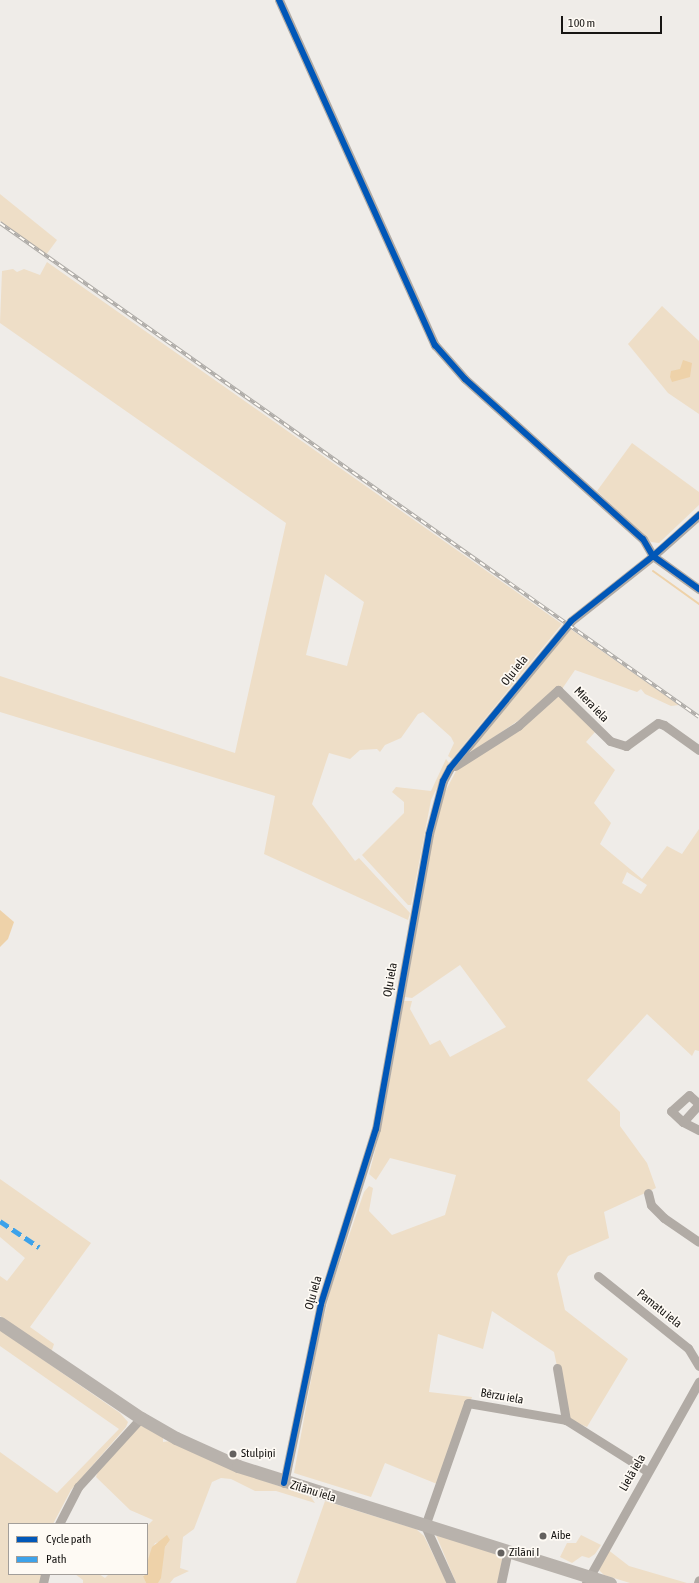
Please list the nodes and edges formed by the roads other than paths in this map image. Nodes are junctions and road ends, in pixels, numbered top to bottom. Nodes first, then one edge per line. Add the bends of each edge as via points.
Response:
1 (279, 0) edge
2 (699, 515) edge
3 (653, 556) junction
4 (699, 589) edge
5 (699, 750) edge
6 (450, 768) junction
7 (683, 1122) dead end
8 (699, 1130) edge
9 (648, 1193) dead end
10 (699, 1242) edge
11 (598, 1276) dead end
12 (0, 1323) edge
13 (699, 1366) edge
14 (557, 1368) dead end
15 (699, 1382) edge
16 (141, 1418) junction
17 (566, 1420) junction
18 (648, 1471) junction
19 (284, 1483) junction
20 (60, 1523) edge
21 (425, 1526) junction
22 (508, 1551) junction
23 (587, 1580) edge
24 (699, 1580) edge
25 (451, 1583) edge
26 (501, 1583) edge
27 (610, 1583) edge
28 (698, 1583) edge

1 - 3 street via 435,344 465,379 643,539
2 - 3 street, Oļu iela
3 - 4 street
3 - 6 street, Oļu iela via 571,621
5 - 6 street, Miera iela via 658,723 626,746 610,741 558,690 518,726
6 - 19 street, Oļu iela via 436,803 429,834 376,1128 321,1304
7 - 8 street
9 - 10 street via 651,1205 664,1218
11 - 13 street, Pamatu iela via 688,1348
12 - 16 highway, Zīlānu iela
14 - 17 street
15 - 18 street, Lielā iela
16 - 19 highway, Zīlānu iela via 201,1450
16 - 20 street via 78,1487
17 - 18 street, Bērzu iela
17 - 21 street, Bērzu iela via 468,1403
18 - 23 street, Lielā iela
19 - 21 highway, Zīlānu iela
21 - 22 highway, Zīlānu iela
21 - 25 street
22 - 23 highway, Zīlānu iela
22 - 26 street
23 - 27 highway, Zīlānu iela
24 - 28 street

